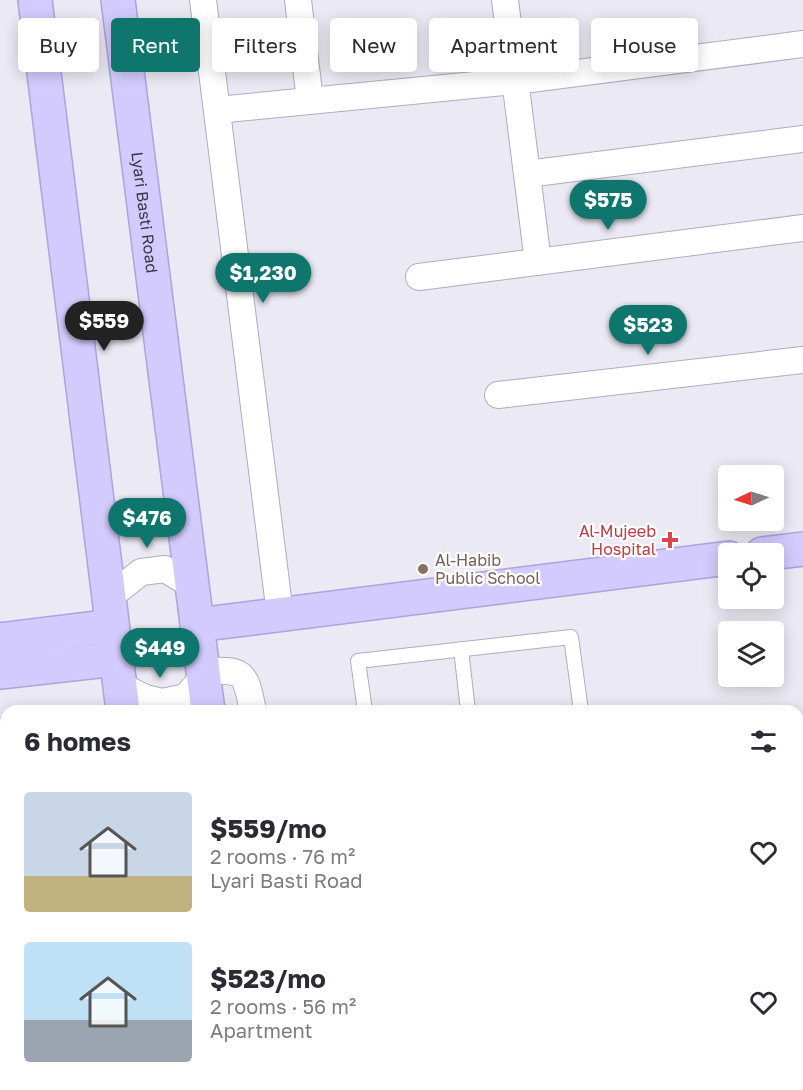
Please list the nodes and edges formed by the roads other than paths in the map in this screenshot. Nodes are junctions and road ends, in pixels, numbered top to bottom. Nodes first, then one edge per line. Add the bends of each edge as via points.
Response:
1 (35, 0) edge
2 (118, 0) edge
3 (203, 0) edge
4 (298, 0) edge
5 (505, 0) edge
6 (803, 44) edge
7 (515, 81) junction
8 (310, 101) junction
9 (217, 110) junction
10 (803, 139) edge
11 (527, 174) junction
12 (803, 228) edge
13 (538, 262) junction
14 (419, 276) dead end
15 (803, 360) edge
16 (498, 394) dead end
17 (803, 549) edge
18 (784, 551) edge
19 (718, 559) edge
20 (193, 586) junction
21 (110, 612) junction
22 (280, 614) junction
23 (197, 625) junction
24 (0, 640) edge
25 (461, 650) junction
26 (0, 672) edge
27 (203, 674) junction
28 (119, 685) edge
29 (207, 705) edge
30 (252, 705) edge
31 (364, 705) edge
32 (467, 705) edge
33 (580, 705) edge

1 - 21 main road
2 - 20 main road, Lyari Basti Road
3 - 9 street
4 - 8 street
5 - 7 street
6 - 7 street
7 - 8 street
7 - 11 street
8 - 9 street
9 - 22 street
10 - 11 street
11 - 13 street
12 - 13 street
13 - 14 street
15 - 16 street
17 - 18 main road
19 - 22 main road
20 - 21 street via 165,569 141,572
20 - 23 main road, Lyari Basti Road
21 - 24 main road
21 - 28 main road
22 - 23 main road
23 - 27 main road, Lyari Basti Road
25 - 31 lane via 358,661
25 - 32 lane
25 - 33 lane via 571,638
26 - 28 main road
27 - 28 street via 186,697 162,702
27 - 29 main road, Lyari Basti Road
27 - 30 street via 232,670 242,675

